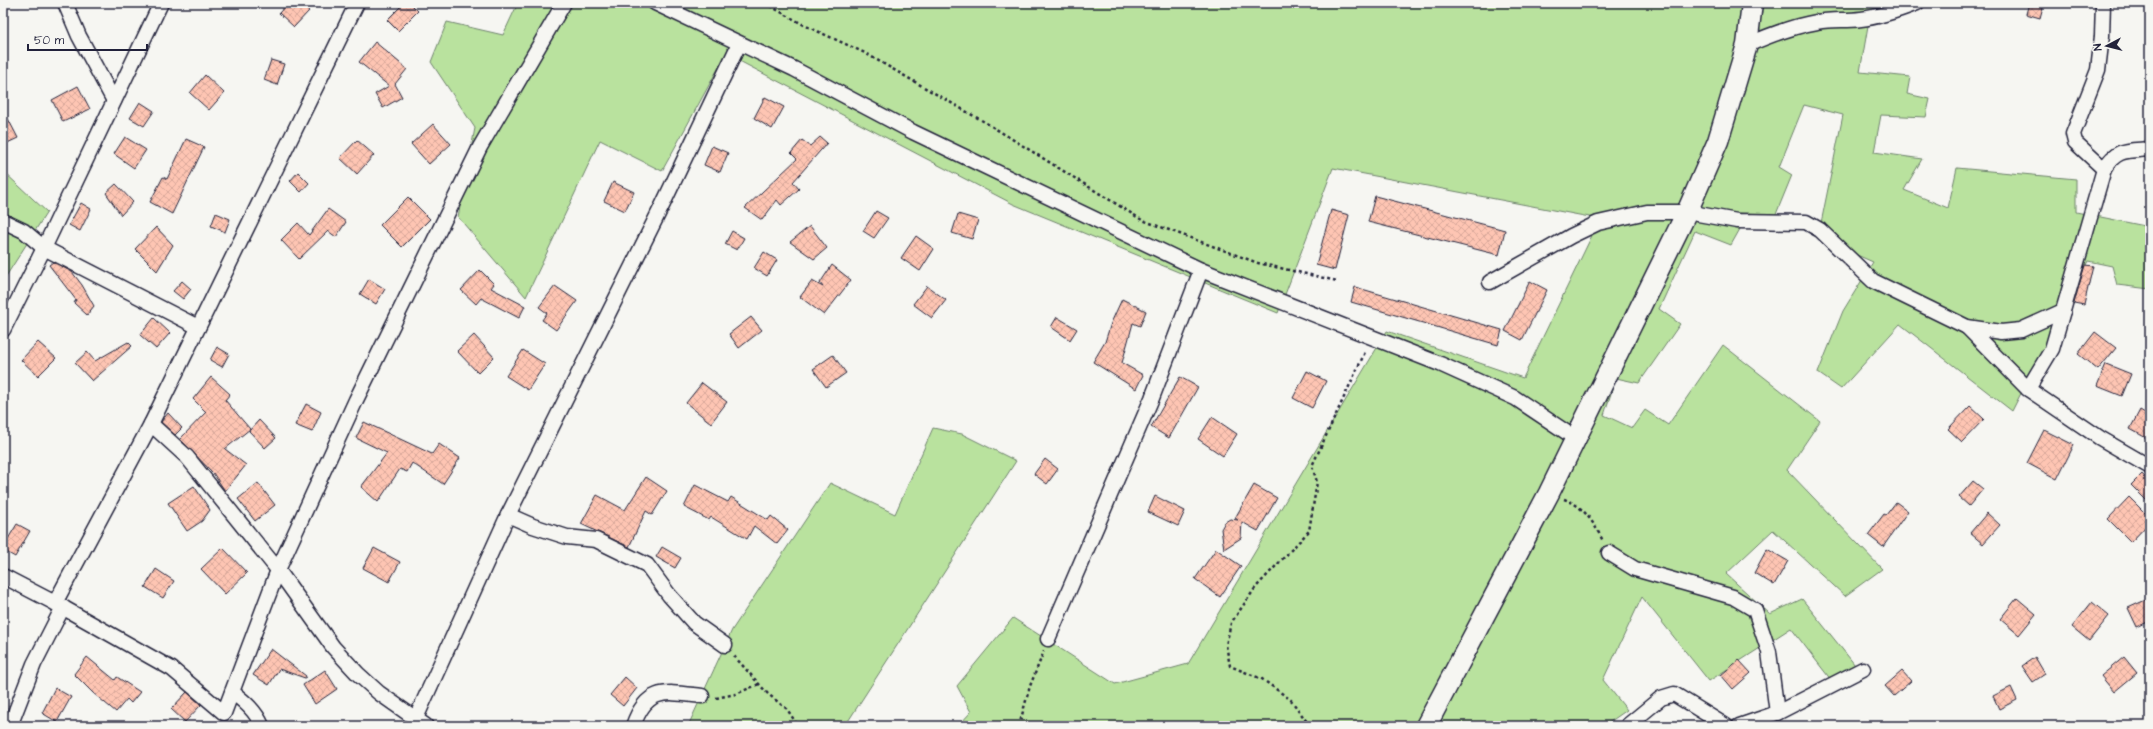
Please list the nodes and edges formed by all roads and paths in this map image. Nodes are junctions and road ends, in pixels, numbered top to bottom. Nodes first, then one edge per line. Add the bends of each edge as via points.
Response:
1 (66, 3) edge
2 (161, 3) edge
3 (357, 3) edge
4 (564, 3) edge
5 (655, 3) edge
6 (766, 3) edge
7 (1752, 3) edge
8 (1917, 3) edge
9 (2104, 3) edge
10 (739, 44) junction
11 (1747, 45) junction
12 (114, 101) junction
13 (2150, 149) edge
14 (2104, 169) junction
15 (1687, 212) junction
16 (3, 221) edge
17 (44, 248) junction
18 (1201, 270) junction
19 (1337, 281) dead end
20 (1490, 282) dead end
21 (2063, 311) junction
22 (198, 327) junction
23 (1967, 327) junction
24 (3, 330) edge
25 (1372, 337) junction
26 (2028, 389) junction
27 (151, 424) junction
28 (1575, 438) junction
29 (2150, 468) edge
30 (1549, 493) junction
31 (508, 515) junction
32 (1609, 553) joint
33 (278, 570) junction
34 (3, 576) edge
35 (59, 605) junction
36 (1048, 639) joint
37 (725, 645) joint
38 (1863, 669) dead end
39 (759, 684) junction
40 (232, 692) junction
41 (702, 696) joint
42 (1777, 713) junction
43 (421, 722) edge
44 (10, 726) edge
45 (262, 726) edge
46 (634, 726) edge
47 (798, 726) edge
48 (1019, 726) edge
49 (1310, 726) edge
50 (1426, 726) edge
51 (1627, 726) edge
52 (1726, 726) edge
53 (1739, 726) edge

1 - 12 street via 79,36
2 - 12 street
3 - 22 street
4 - 33 street via 480,147 356,400
5 - 10 street
6 - 19 path via 871,57 994,128 1142,220 1258,263
7 - 11 main road
8 - 11 street via 1861,19 1818,22 1795,27
9 - 14 street via 2098,70 2073,134 2075,142
10 - 18 street via 794,69 914,132
10 - 31 street via 663,204
11 - 15 main road via 1718,141
12 - 17 street
13 - 14 street via 2126,151 2112,156
14 - 21 street
15 - 20 street via 1647,212 1598,223
15 - 23 street via 1737,221 1806,222 1820,230 1874,281
15 - 28 main road
16 - 17 street via 24,231
17 - 22 street
17 - 24 street
18 - 25 street
18 - 36 street via 1152,398
21 - 23 street via 2021,330 2001,332
21 - 26 street via 2052,349
22 - 27 street
23 - 26 street
25 - 28 street via 1440,364 1514,398
25 - 49 path via 1312,466 1317,482 1309,531 1256,587 1231,623 1226,645 1230,666 1262,679 1291,700
26 - 29 street
27 - 33 street via 187,457
27 - 35 street
28 - 30 main road
30 - 32 path via 1571,501 1591,519
30 - 50 main road
31 - 37 street via 567,536 596,540 647,565 668,595 694,623
31 - 43 street
32 - 42 street via 1635,569 1733,597 1755,610 1769,652
33 - 40 street
33 - 43 street via 333,647 358,674
34 - 35 street
35 - 40 street via 172,668 224,713
35 - 44 street
36 - 48 path via 1030,686
37 - 39 path
38 - 42 street
39 - 41 path via 736,694 714,699
39 - 47 path via 787,709
40 - 45 street via 247,703 260,719
41 - 46 street via 659,694 646,701
42 - 53 street
51 - 52 street via 1661,698 1674,694

